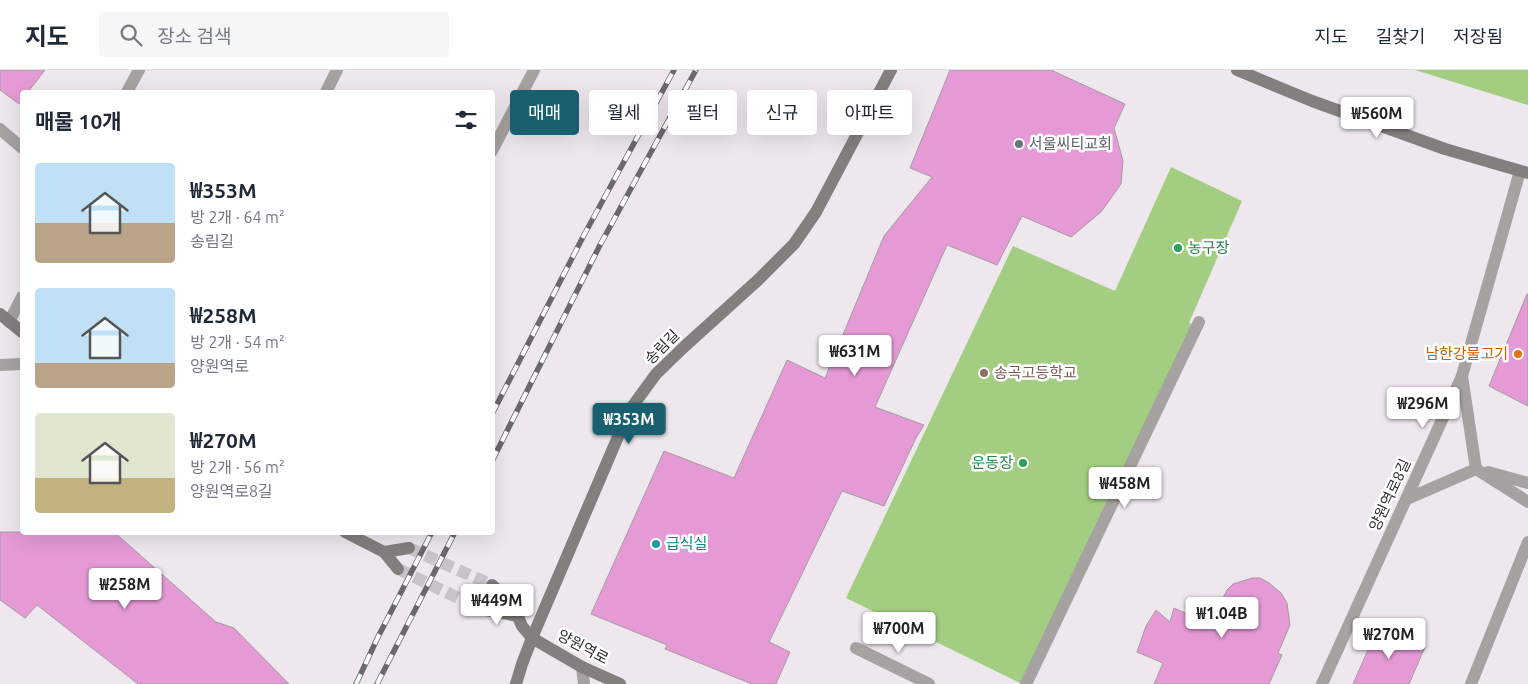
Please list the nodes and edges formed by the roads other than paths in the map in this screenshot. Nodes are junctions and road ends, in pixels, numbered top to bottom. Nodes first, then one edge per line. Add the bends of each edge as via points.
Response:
1 (139, 70) edge
2 (337, 70) edge
3 (534, 70) edge
4 (891, 70) edge
5 (1237, 70) edge
6 (128, 90) edge
7 (327, 90) edge
8 (0, 129) edge
9 (495, 145) edge
10 (20, 146) edge
11 (1524, 172) edge
12 (20, 299) edge
13 (5, 318) edge
14 (1199, 322) dead end
15 (20, 330) edge
16 (20, 364) edge
17 (0, 365) edge
18 (1462, 376) junction
19 (1476, 468) junction
20 (1528, 483) edge
21 (1406, 499) junction
22 (1528, 502) edge
23 (351, 535) edge
24 (1528, 542) edge
25 (409, 548) tunnel mouth
26 (384, 552) junction
27 (398, 569) tunnel mouth
28 (492, 586) tunnel mouth
29 (481, 610) tunnel mouth
30 (518, 616) junction
31 (532, 638) junction
32 (856, 648) dead end
33 (582, 667) junction
34 (516, 684) edge
35 (584, 684) edge
36 (620, 684) edge
37 (929, 684) edge
38 (1026, 684) edge
39 (1322, 684) edge
40 (1471, 684) edge

1 - 6 street
2 - 7 street
3 - 9 street
4 - 31 street, 송림길 via 816,212 794,244 656,374 629,411
5 - 11 street via 1445,149
8 - 10 street
11 - 18 street, 양원역로8길
12 - 13 street
13 - 15 street
14 - 38 street
16 - 17 street
18 - 19 street
18 - 21 street, 양원역로8길
19 - 20 street
19 - 21 street
19 - 22 street
21 - 39 street, 양원역로8길
23 - 26 street
24 - 40 street
25 - 26 street
26 - 27 street
28 - 30 street via 509,600
29 - 30 street
30 - 31 street
31 - 33 street, 양원역로
31 - 34 street, 송림길
32 - 37 street
33 - 35 street
33 - 36 street, 양원역로

